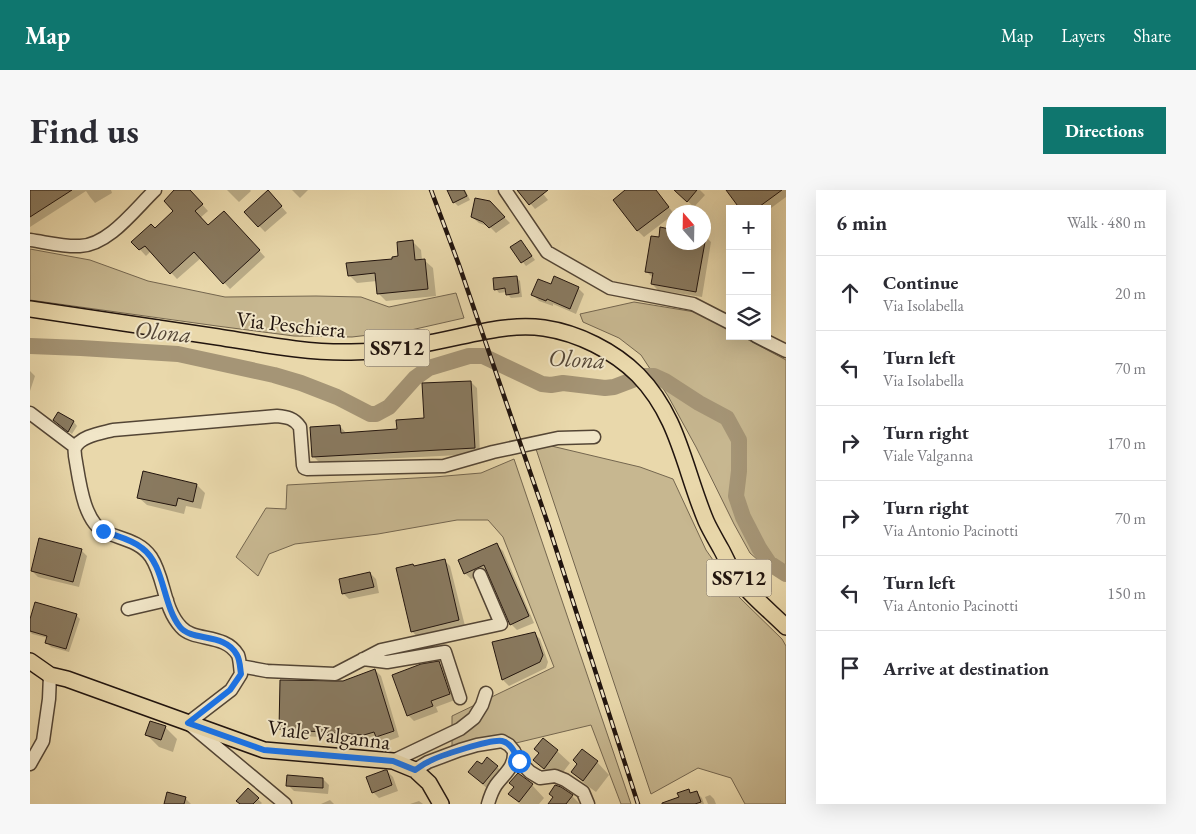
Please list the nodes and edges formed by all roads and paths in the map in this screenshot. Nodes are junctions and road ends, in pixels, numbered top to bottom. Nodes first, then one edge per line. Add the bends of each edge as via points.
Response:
1 (155, 190) edge
2 (505, 190) edge
3 (30, 240) edge
4 (30, 309) edge
5 (726, 321) edge
6 (764, 340) edge
7 (786, 351) edge
8 (30, 413) edge
9 (594, 437) dead end
10 (75, 448) junction
11 (480, 575) dead end
12 (167, 600) junction
13 (128, 609) dead end
14 (786, 626) edge
15 (363, 659) junction
16 (30, 661) edge
17 (240, 666) junction
18 (50, 675) junction
19 (486, 693) dead end
20 (460, 698) dead end
21 (188, 723) junction
22 (514, 751) junction
23 (393, 761) junction
24 (30, 764) edge
25 (415, 770) junction
26 (285, 804) edge
27 (441, 804) edge
28 (488, 804) edge
29 (588, 804) edge

1 - 3 street via 107,236 89,245
2 - 5 street via 548,252 610,288 693,304
4 - 14 main road, Via Peschiera / SS712 via 296,349 351,352 396,348 516,327 541,328 585,340 628,367 653,392 680,444 706,521 732,570 763,606
6 - 7 street
8 - 10 street
9 - 10 street via 558,438 444,466 307,469 302,465 300,427 290,418 277,416 113,430 91,435
10 - 12 street via 86,510 93,522 103,531 142,548 151,557
11 - 15 street via 501,624 381,650
12 - 13 street
12 - 17 street via 182,629 228,645 238,655
15 - 17 street via 335,674 267,671
15 - 20 street via 387,662 445,652
16 - 18 main road, Viale Valganna
17 - 21 street via 241,674 230,690
18 - 21 main road, Viale Valganna
18 - 24 street via 43,741
19 - 23 street via 474,718 460,729
21 - 23 main road, Viale Valganna via 264,750
21 - 26 street
22 - 25 street via 502,741 477,745 428,762
22 - 28 street via 513,765 495,786
22 - 29 street via 530,772 540,778 555,776 565,780 583,792
23 - 25 main road, Viale Valganna
25 - 27 main road, Viale Valganna

